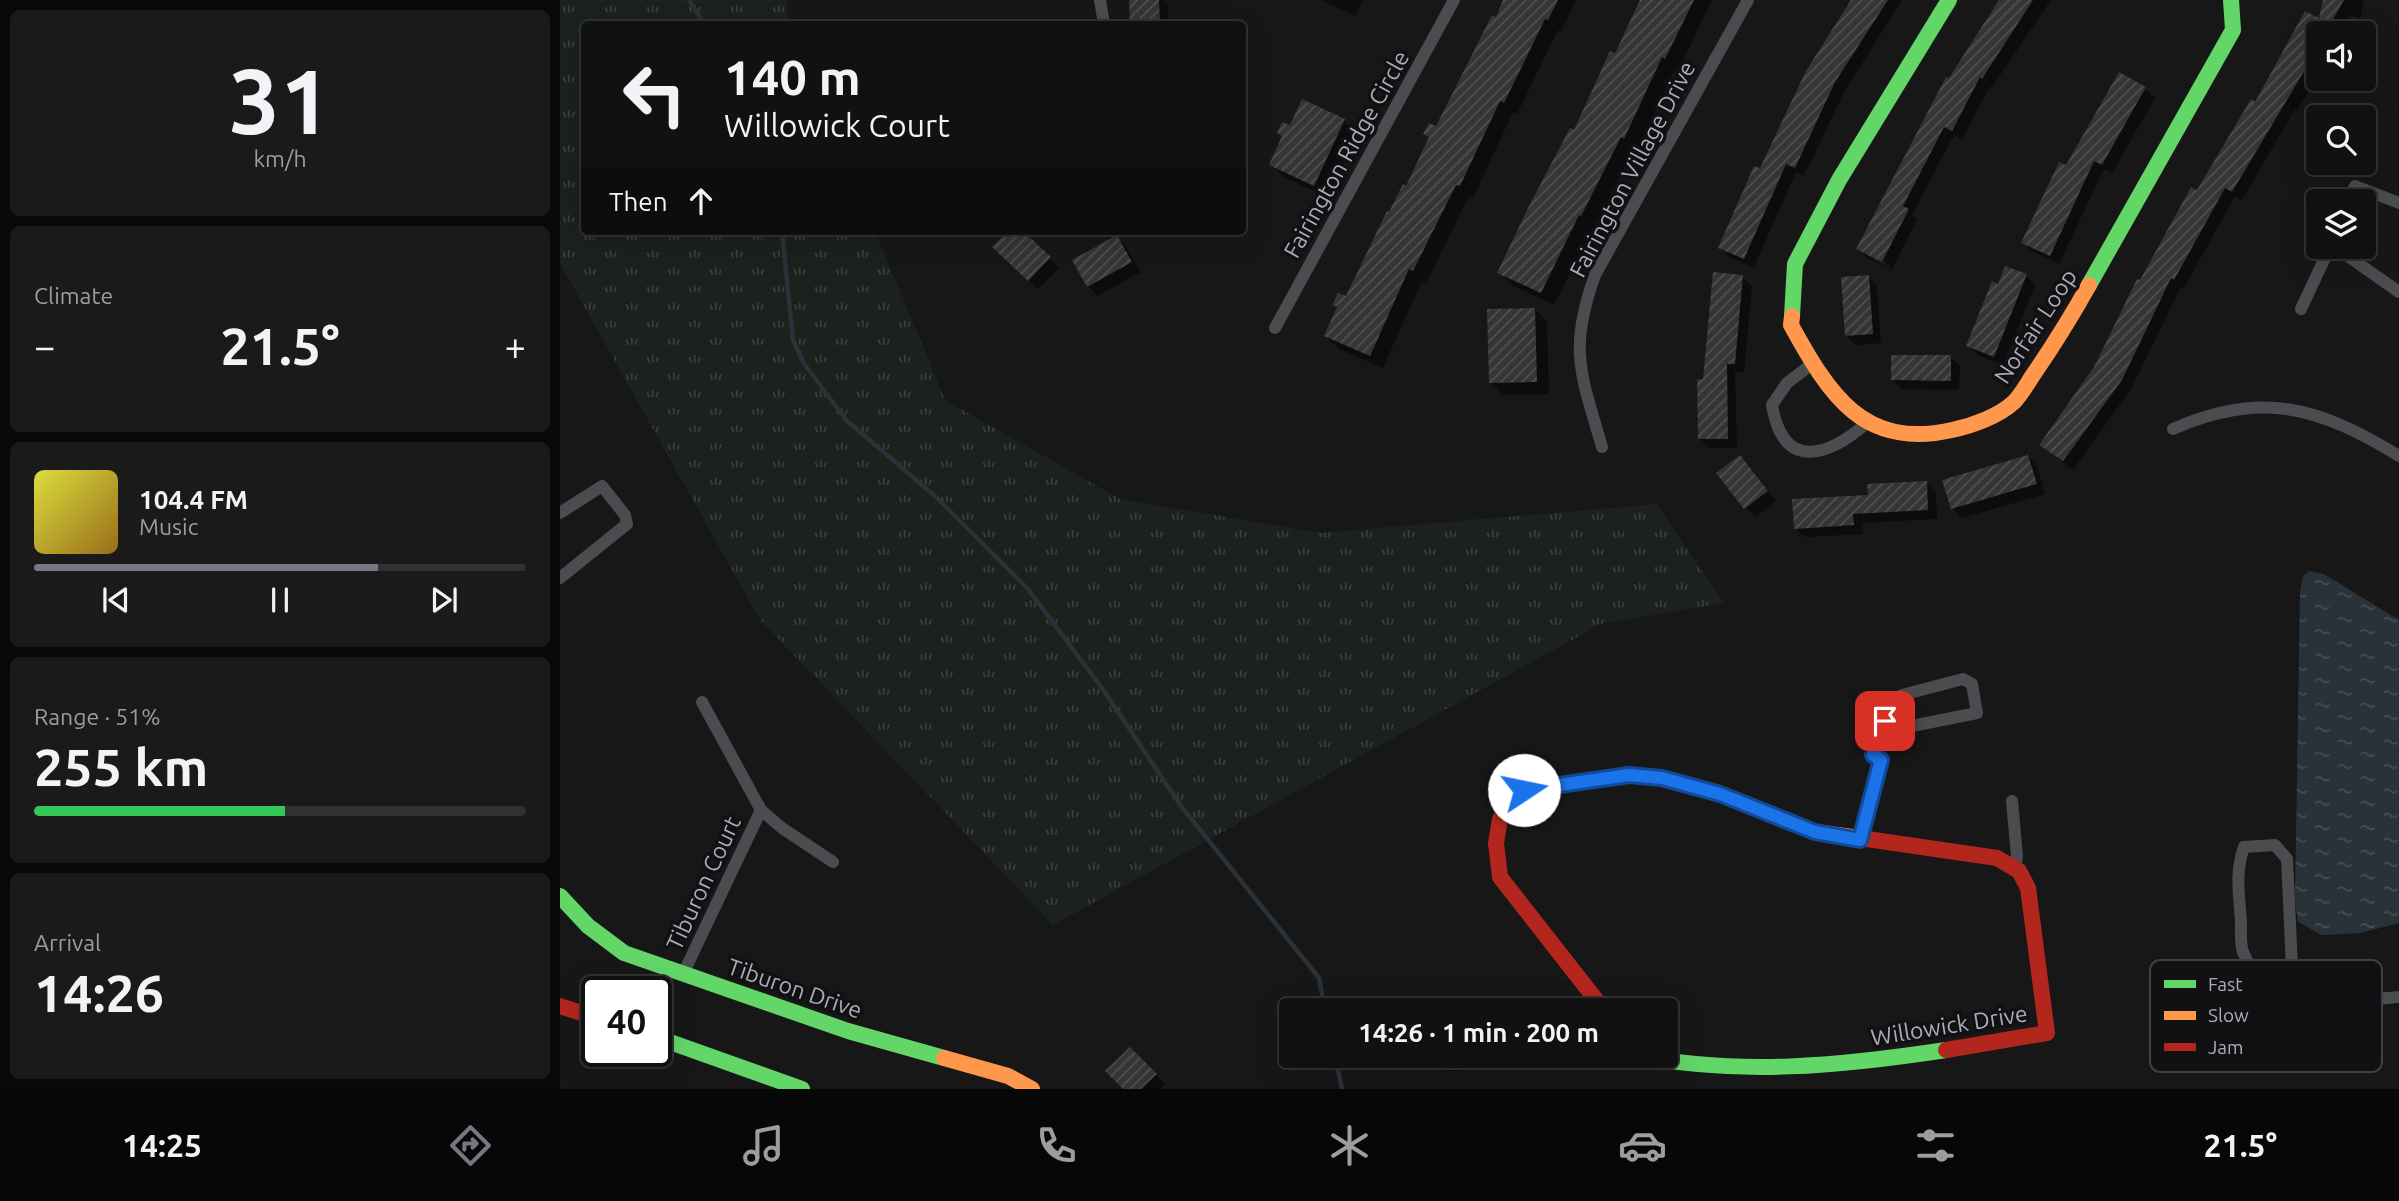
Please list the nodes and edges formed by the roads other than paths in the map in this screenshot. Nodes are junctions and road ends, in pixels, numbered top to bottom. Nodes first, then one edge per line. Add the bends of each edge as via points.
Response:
1 (1100, 0) edge
2 (1454, 0) edge
3 (1748, 0) edge
4 (1949, 0) edge
5 (2231, 0) edge
6 (1104, 21) edge
7 (2376, 194) edge
8 (2399, 202) edge
9 (2324, 259) edge
10 (2352, 259) edge
11 (2399, 292) edge
12 (2301, 309) dead end
13 (1275, 328) dead end
14 (1812, 364) junction
15 (1868, 422) junction
16 (2173, 429) dead end
17 (1602, 447) dead end
18 (2399, 456) edge
19 (560, 513) edge
20 (560, 578) edge
21 (702, 702) dead end
22 (1885, 721) junction
23 (2012, 801) dead end
24 (761, 810) junction
25 (1860, 840) junction
26 (833, 862) dead end
27 (2015, 869) junction
28 (560, 896) edge
29 (2249, 960) edge
30 (2292, 960) edge
31 (684, 974) junction
32 (1595, 998) edge
33 (560, 1006) edge
34 (581, 1013) edge
35 (672, 1043) edge
36 (1678, 1066) edge
37 (802, 1089) edge
38 (1032, 1089) edge

1 - 6 street
2 - 13 street, Fairington Ridge Circle
3 - 17 street, Fairington Village Drive via 1595,275 1581,315 1578,364
4 - 14 street, Norfair Loop via 1839,180 1795,264 1791,325
5 - 15 street, Norfair Loop via 2233,30 2061,335 2014,402 1971,426 1930,435 1876,429
7 - 8 street
9 - 12 street
10 - 11 street
14 - 15 street, Norfair Loop via 1839,399
14 - 15 street via 1787,383 1772,405 1783,440 1806,452 1822,453
16 - 18 street via 2225,411 2292,409 2308,411
19 - 20 street via 602,486 627,524
21 - 24 street, Tiburon Court
22 - 22 street via 1891,705 1902,695 1963,679 1972,684 1977,713 1912,726
22 - 25 street via 1873,755 1881,760
23 - 27 street
24 - 26 street, Tiburon Court
24 - 31 street, Tiburon Court
25 - 27 street via 1997,858
25 - 32 street via 1815,832 1720,794 1662,778 1629,775 1524,790 1500,819 1496,843 1500,877
27 - 36 street, Willowick Drive via 2028,888 2047,1032 1916,1055 1812,1066 1718,1070
28 - 31 street, Tiburon Drive via 588,926 624,953
29 - 30 street via 2243,951 2237,867 2244,847 2274,845 2287,859
31 - 38 street, Tiburon Drive via 848,1031 1008,1076
33 - 34 street
35 - 37 street

